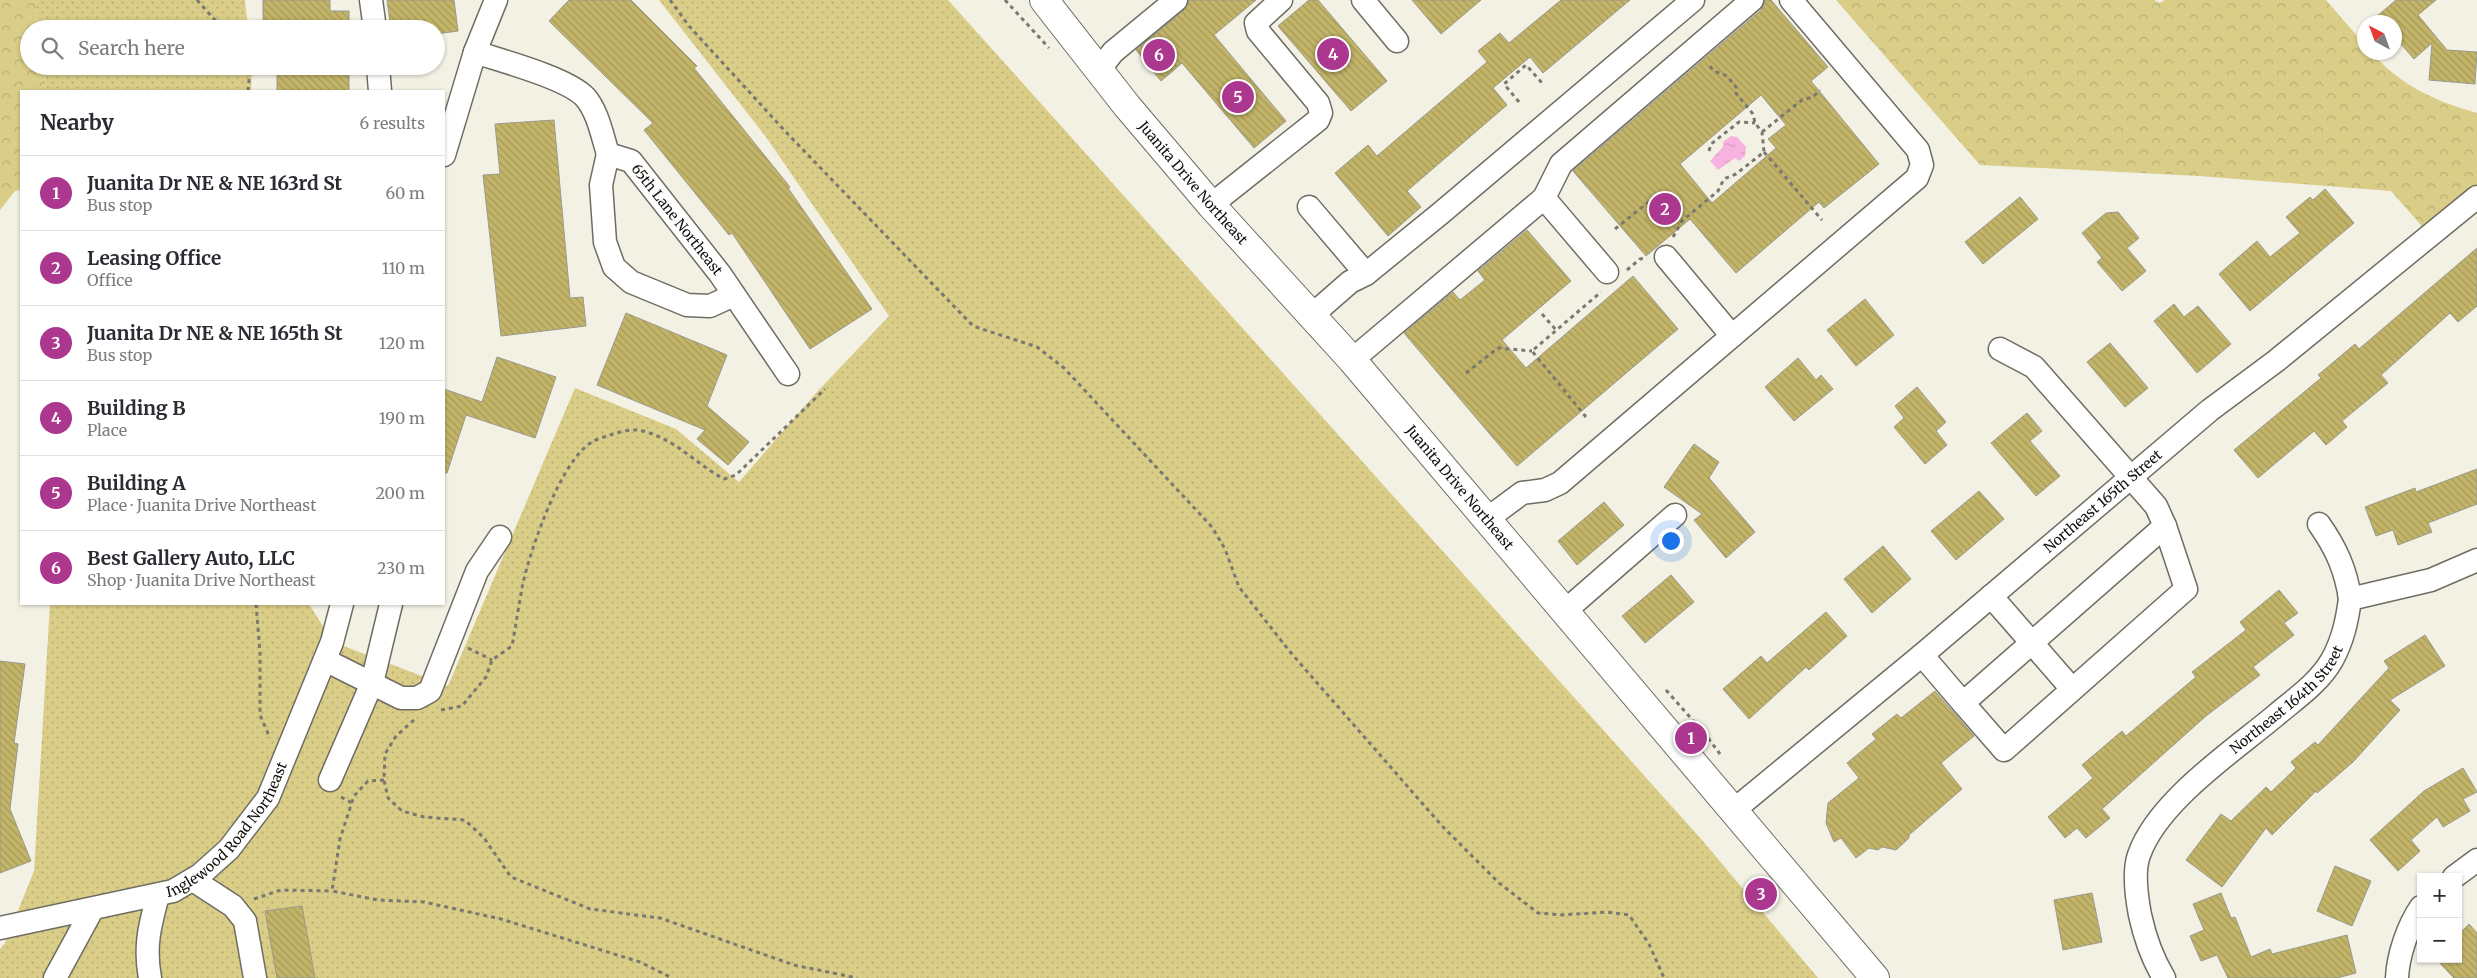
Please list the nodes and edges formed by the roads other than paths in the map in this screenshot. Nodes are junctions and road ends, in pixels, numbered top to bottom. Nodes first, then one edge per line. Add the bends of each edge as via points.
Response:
1 (371, 0) edge
2 (496, 0) edge
3 (1044, 0) edge
4 (1176, 0) edge
5 (1281, 0) edge
6 (1363, 0) edge
7 (1693, 0) edge
8 (1752, 0) edge
9 (1791, 0) edge
10 (374, 20) edge
11 (1397, 41) dead end
12 (475, 52) junction
13 (1098, 70) junction
14 (379, 75) edge
15 (380, 90) edge
16 (445, 152) edge
17 (608, 154) junction
18 (2477, 196) edge
19 (1544, 198) junction
20 (1211, 205) junction
21 (1309, 207) dead end
22 (1663, 250) road end
23 (1366, 274) junction
24 (1611, 279) road end
25 (734, 295) junction
26 (1311, 316) junction
27 (1732, 336) junction
28 (2000, 349) dead end
29 (1352, 360) junction
30 (788, 374) dead end
31 (2131, 478) junction
32 (1675, 515) dead end
33 (1487, 519) junction
34 (2319, 524) dead end
35 (2165, 526) junction
36 (500, 537) dead end
37 (2477, 560) edge
38 (1991, 596) junction
39 (2350, 599) junction
40 (342, 605) edge
41 (391, 605) edge
42 (1565, 611) junction
43 (2032, 642) junction
44 (1922, 655) junction
45 (325, 660) junction
46 (372, 683) junction
47 (2072, 689) junction
48 (1963, 703) junction
49 (330, 780) dead end
50 (1734, 810) junction
51 (2477, 860) edge
52 (2459, 873) edge
53 (193, 880) junction
54 (158, 895) junction
55 (92, 910) junction
56 (2417, 915) edge
57 (0, 928) edge
58 (55, 978) edge
59 (150, 978) edge
60 (255, 978) edge
61 (1875, 978) edge
62 (2164, 978) edge
63 (2397, 978) edge

1 - 10 street
2 - 12 street
3 - 13 main road, Juanita Drive Northeast
4 - 13 street via 1113,52
5 - 20 street via 1256,23 1258,31 1318,103 1321,113 1318,120
6 - 11 street
7 - 23 street
8 - 19 street via 1561,164
9 - 27 street via 1918,150 1922,165 1917,178
12 - 16 street
12 - 17 street via 564,84 584,97 596,113
13 - 20 main road, Juanita Drive Northeast
14 - 15 street
17 - 25 street, 65th Lane Northeast via 631,161
17 - 25 street via 601,185 605,242 614,267 631,282 687,305 710,306
18 - 31 street, Northeast 165th Street via 2276,361 2210,410
19 - 24 street
19 - 29 street
20 - 26 main road, Juanita Drive Northeast
21 - 23 street
22 - 27 street
23 - 26 street via 1350,282
25 - 30 street, 65th Lane Northeast
26 - 29 main road, Juanita Drive Northeast
27 - 33 street via 1560,483 1545,490 1522,493
28 - 31 street via 2034,366
29 - 33 main road, Juanita Drive Northeast
31 - 35 street via 2156,506
31 - 38 street, Northeast 165th Street
32 - 42 street
33 - 42 main road, Juanita Drive Northeast
34 - 39 street, Northeast 164th Street via 2336,547 2347,576
35 - 43 street
35 - 47 street via 2186,589
36 - 46 street via 476,571 430,691 417,698 401,698
37 - 39 street via 2432,580
38 - 43 street
38 - 44 street, Northeast 165th Street
39 - 62 street, Northeast 164th Street via 2347,627 2331,661 2312,685 2184,791 2156,822 2138,856 2136,895 2144,934
40 - 45 street, Inglewood Road Northeast
41 - 46 street
42 - 50 main road, Juanita Drive Northeast
43 - 47 street
43 - 48 street
44 - 48 street
44 - 50 street, Northeast 165th Street
45 - 46 street
45 - 53 street, Inglewood Road Northeast via 268,798 229,849
46 - 49 street
47 - 48 street via 2004,750
50 - 61 main road, Juanita Drive Northeast
51 - 52 street
53 - 54 street, Inglewood Road Northeast
53 - 60 street via 233,906 245,921
54 - 55 street, Inglewood Road Northeast
54 - 59 street via 146,949
55 - 57 street, Inglewood Road Northeast
55 - 58 street
56 - 63 street via 2409,932

